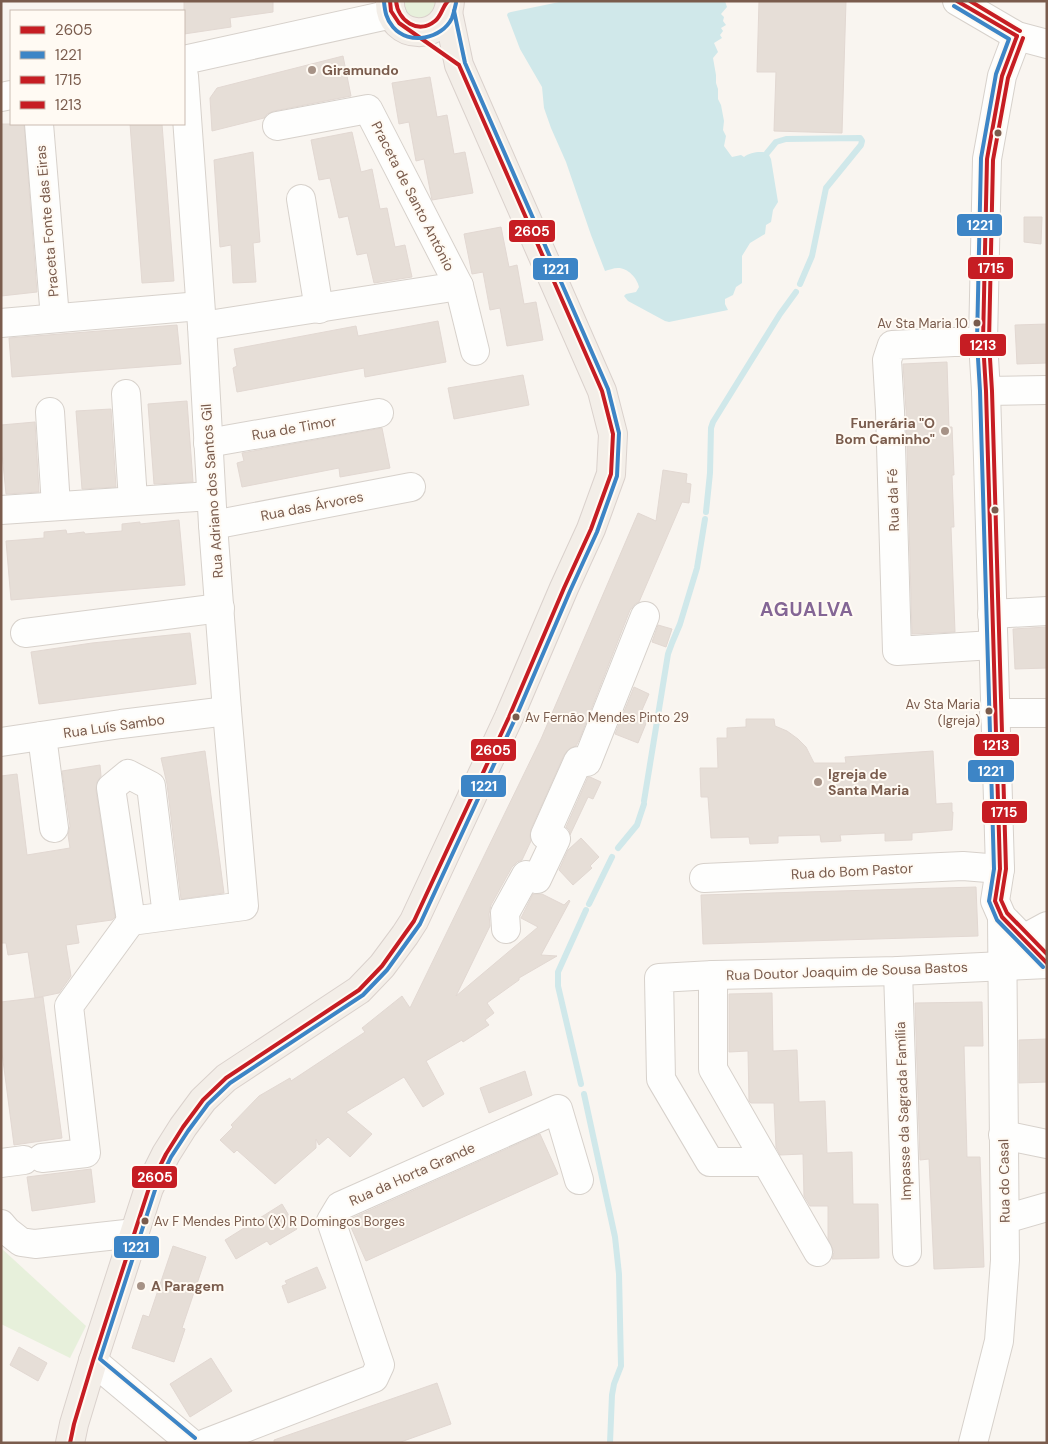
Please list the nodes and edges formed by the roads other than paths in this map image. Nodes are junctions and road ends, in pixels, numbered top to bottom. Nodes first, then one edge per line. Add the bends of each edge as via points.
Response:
1 (957, 1) edge
2 (452, 6) edge
3 (398, 16) edge
4 (1017, 36) junction
5 (1047, 44) edge
6 (185, 60) edge
7 (459, 65) junction
8 (185, 90) edge
9 (38, 125) edge
10 (277, 126) dead end
11 (301, 199) dead end
12 (459, 286) junction
13 (319, 309) junction
14 (201, 316) junction
15 (55, 318) junction
16 (1, 323) edge
17 (983, 342) junction
18 (475, 351) dead end
19 (1047, 390) edge
20 (986, 391) junction
21 (126, 394) dead end
22 (50, 412) dead end
23 (379, 413) dead end
24 (208, 442) junction
25 (411, 487) dead end
26 (211, 496) junction
27 (133, 500) junction
28 (56, 506) junction
29 (1, 510) edge
30 (213, 525) junction
31 (220, 608) junction
32 (1047, 611) edge
33 (992, 614) junction
34 (645, 616) dead end
35 (24, 633) dead end
36 (993, 645) junction
37 (227, 711) junction
38 (994, 713) junction
39 (1047, 713) edge
40 (42, 736) junction
41 (1, 742) edge
42 (54, 828) dead end
43 (1000, 869) junction
44 (704, 878) dead end
45 (167, 916) junction
46 (1002, 917) junction
47 (132, 921) junction
48 (1047, 926) edge
49 (506, 929) dead end
50 (1023, 939) junction
51 (1047, 964) edge
52 (1002, 966) junction
53 (898, 971) junction
54 (713, 975) junction
55 (1003, 1135) junction
56 (1047, 1144) edge
57 (22, 1160) edge
58 (766, 1162) junction
59 (580, 1180) dead end
60 (1047, 1207) edge
61 (1005, 1220) junction
62 (1, 1224) edge
63 (135, 1233) junction
64 (818, 1252) dead end
65 (908, 1252) dead end
66 (93, 1361) junction
67 (70, 1443) edge
68 (191, 1443) edge
69 (206, 1443) edge
70 (973, 1443) edge

1 - 4 street
2 - 3 main road via 444,21 428,32 419,33
2 - 7 main road
3 - 6 street
3 - 7 main road
4 - 5 street
4 - 17 street, Rua do Casal via 1002,76 987,159
7 - 63 main road via 602,391 613,434 611,474 509,717 405,935 359,990 226,1078 203,1100 166,1154
8 - 14 street, Rua Adriano dos Santos Gil
9 - 15 street, Praceta Fonte das Eiras
10 - 12 street, Praceta de Santo António via 368,109
11 - 13 street
12 - 13 street, Praceta de Santo António
12 - 18 street, Praceta de Santo António
13 - 14 street, Praceta de Santo António
14 - 15 street
14 - 24 street, Rua Adriano dos Santos Gil
15 - 16 street
17 - 20 street, Rua do Casal
17 - 36 street, Rua da Fé via 892,345 887,360 897,652
19 - 20 street
20 - 33 street, Rua do Casal
21 - 27 street
22 - 28 street
23 - 24 street, Rua de Timor
24 - 26 street, Rua Adriano dos Santos Gil
25 - 30 street, Rua das Árvores
26 - 27 street
26 - 30 street, Rua Adriano dos Santos Gil
27 - 28 street
28 - 29 street
30 - 31 street, Rua Adriano dos Santos Gil
31 - 35 street
31 - 37 street, Rua Adriano dos Santos Gil
32 - 33 street
33 - 36 street, Rua do Casal
34 - 49 street via 587,762 578,761 545,835 556,839 537,878 526,875 505,913
36 - 38 street, Rua do Casal
37 - 40 street, Rua Luís Sambo
37 - 45 street, Rua Adriano dos Santos Gil via 244,906
38 - 39 street
38 - 43 street, Rua do Casal
40 - 41 street, Rua Luís Sambo
40 - 42 street
43 - 44 street, Rua do Bom Pastor via 963,866
43 - 46 street, Rua do Casal via 995,901
45 - 47 street
45 - 47 street via 151,786 128,774 111,788
46 - 50 street
46 - 52 street, Rua do Casal
47 - 57 street via 69,1006 86,1153
48 - 50 street
50 - 51 street
51 - 52 street, Rua Doutor Joaquim de Sousa Bastos
52 - 53 street, Rua Doutor Joaquim de Sousa Bastos
52 - 55 street, Rua do Casal
53 - 54 street, Rua Doutor Joaquim de Sousa Bastos
53 - 65 street, Impasse da Sagrada Família
54 - 58 street, Rua Doutor Joaquim de Sousa Bastos via 712,1069
54 - 58 street via 659,978 662,1079 710,1162
55 - 56 street
55 - 61 street, Rua do Casal
58 - 64 street, Rua Doutor Joaquim de Sousa Bastos
59 - 69 street, Rua da Horta Grande via 558,1109 340,1206 331,1221 380,1365 374,1378
60 - 61 street
61 - 70 street, Rua do Casal via 999,1341
62 - 63 street via 21,1242 35,1244
63 - 66 main road
66 - 67 main road
66 - 68 street

